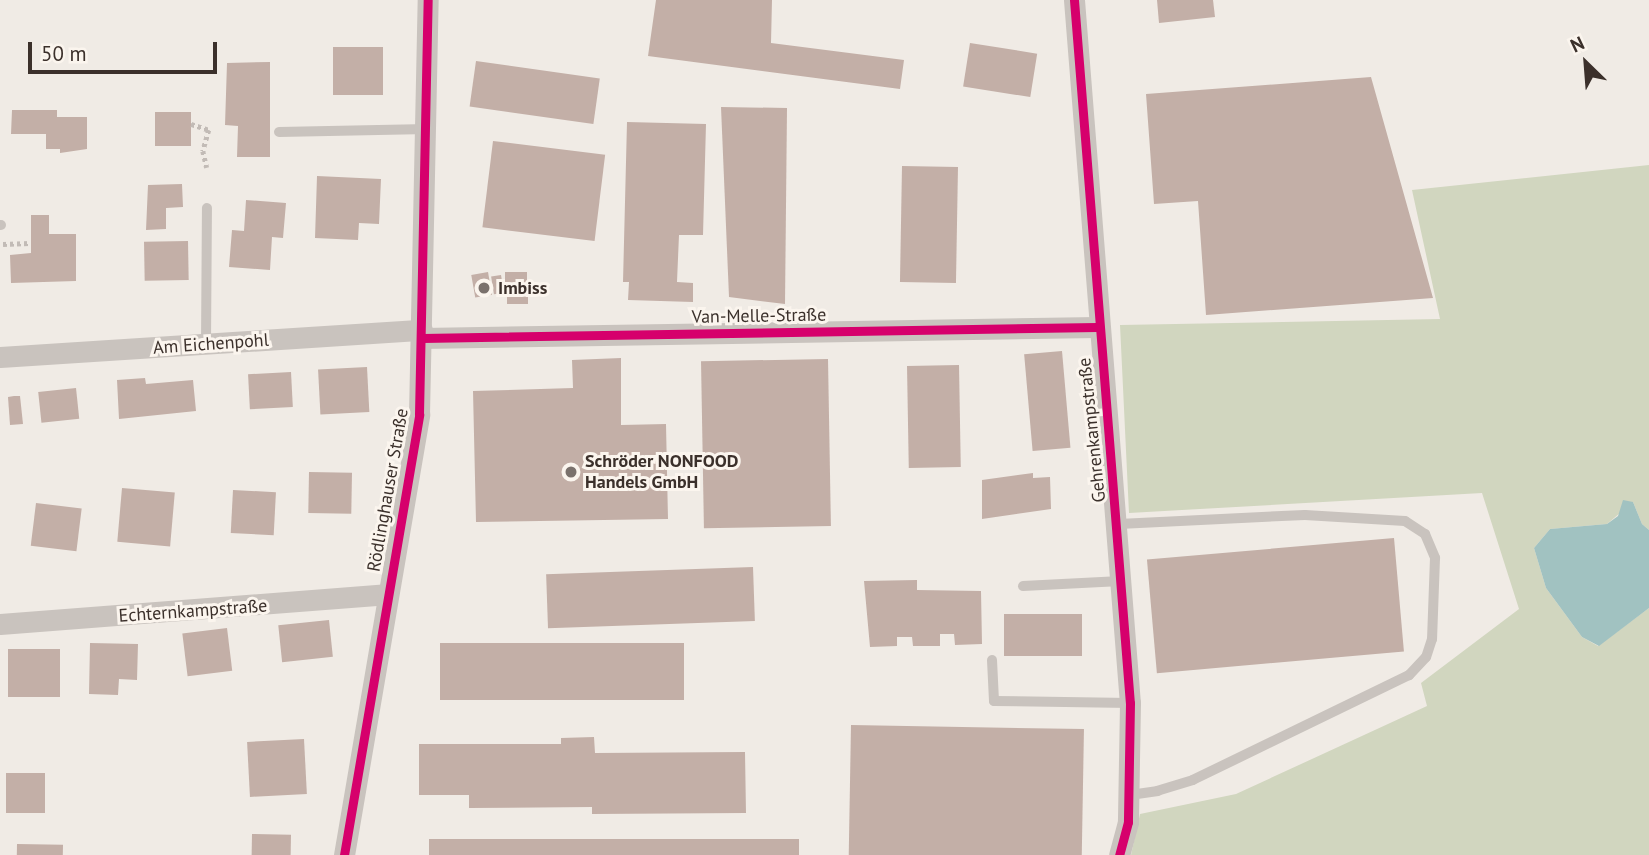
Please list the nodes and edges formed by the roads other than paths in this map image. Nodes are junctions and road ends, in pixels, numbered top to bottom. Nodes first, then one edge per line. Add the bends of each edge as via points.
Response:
1 (428, 0) edge
2 (1074, 0) edge
3 (428, 130) junction
4 (279, 132) dead end
5 (207, 208) dead end
6 (1097, 327) junction
7 (422, 334) junction
8 (206, 345) junction
9 (0, 357) edge
10 (1119, 524) junction
11 (1121, 581) junction
12 (1023, 586) dead end
13 (386, 594) junction
14 (0, 624) edge
15 (992, 660) dead end
16 (1130, 703) junction
17 (1128, 795) junction
18 (344, 855) edge
19 (1119, 855) edge

1 - 3 street, Rödlinghauser Straße
2 - 6 street, Gehrenkampstraße
3 - 4 lane
3 - 7 street, Rödlinghauser Straße
5 - 8 lane
6 - 7 street, Van-Melle-Straße
6 - 10 street, Gehrenkampstraße
7 - 8 street, Am Eichenpohl
7 - 13 street, Rödlinghauser Straße via 419,414
8 - 9 street, Am Eichenpohl
10 - 11 street, Gehrenkampstraße
10 - 17 lane via 1305,515 1405,521 1425,534 1435,558 1432,639 1426,657 1409,675 1193,780
11 - 12 lane
11 - 16 street, Gehrenkampstraße
13 - 14 street, Echternkampstraße
13 - 18 street, Rödlinghauser Straße
15 - 16 lane via 993,701
16 - 17 street, Gehrenkampstraße
17 - 19 street, Gehrenkampstraße via 1128,822

